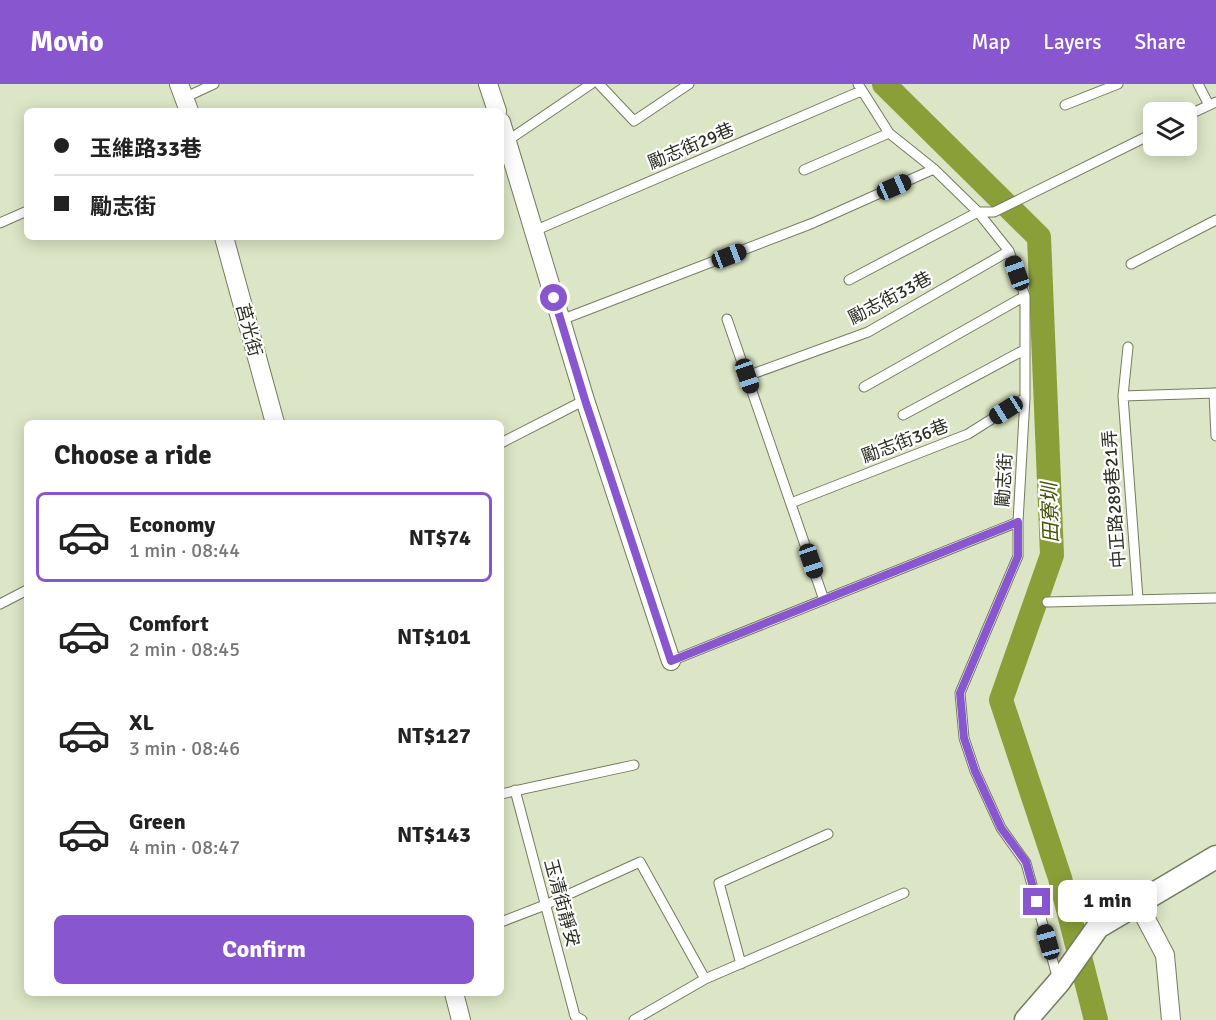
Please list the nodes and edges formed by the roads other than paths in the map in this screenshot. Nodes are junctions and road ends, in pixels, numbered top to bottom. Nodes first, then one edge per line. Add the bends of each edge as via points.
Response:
1 (214, 84) edge
2 (488, 84) edge
3 (591, 84) edge
4 (599, 84) edge
5 (689, 84) edge
6 (1118, 84) edge
7 (1198, 84) edge
8 (860, 87) edge
9 (184, 98) edge
10 (1213, 104) edge
11 (1065, 105) dead end
12 (496, 108) edge
13 (1197, 111) edge
14 (504, 132) edge
15 (889, 133) junction
16 (1143, 138) edge
17 (507, 141) junction
18 (934, 169) junction
19 (804, 170) dead end
20 (24, 212) edge
21 (978, 212) junction
22 (1216, 220) edge
23 (0, 223) edge
24 (534, 231) junction
25 (225, 240) edge
26 (1009, 251) junction
27 (1131, 264) dead end
28 (849, 280) dead end
29 (1025, 296) junction
30 (727, 319) dead end
31 (561, 320) junction
32 (1128, 347) dead end
33 (1024, 350) junction
34 (747, 376) junction
35 (864, 387) dead end
36 (1215, 393) edge
37 (1123, 396) junction
38 (1025, 398) junction
39 (585, 400) junction
40 (903, 415) dead end
41 (274, 420) edge
42 (1216, 436) edge
43 (504, 441) edge
44 (791, 503) junction
45 (1018, 522) junction
46 (24, 592) edge
47 (1216, 598) edge
48 (1138, 599) junction
49 (824, 600) junction
50 (1047, 602) dead end
51 (0, 604) edge
52 (671, 661) joint
53 (634, 765) dead end
54 (515, 790) junction
55 (504, 793) edge
56 (828, 834) dead end
57 (1216, 857) edge
58 (904, 894) dead end
59 (1137, 902) junction
60 (545, 905) junction
61 (504, 921) edge
62 (741, 963) junction
63 (705, 979) junction
64 (1059, 982) junction
65 (455, 996) edge
66 (461, 1020) edge
67 (582, 1020) edge
68 (634, 1020) edge
69 (1026, 1020) edge
70 (1171, 1020) edge

1 - 9 lane
2 - 12 street
3 - 17 lane
4 - 5 lane via 634,120
6 - 11 lane
7 - 10 lane
8 - 15 lane, 勵志街
8 - 24 lane, 勵志街29巷
10 - 13 lane
14 - 17 street
15 - 18 lane, 勵志街
15 - 19 lane
16 - 21 lane via 994,212
17 - 24 street
18 - 21 lane, 勵志街
18 - 31 lane via 813,223
20 - 23 lane
21 - 26 lane, 勵志街
21 - 28 lane
22 - 27 lane
24 - 31 street
25 - 41 street, 莒光街
26 - 29 lane, 勵志街
26 - 34 lane, 勵志街33巷 via 868,332
29 - 33 lane, 勵志街
29 - 35 lane
30 - 34 lane
31 - 39 street
32 - 37 lane, 中正路289巷21弄
33 - 38 lane, 勵志街
33 - 40 lane
34 - 44 lane
36 - 37 lane
36 - 42 lane
37 - 48 lane, 中正路289巷21弄
38 - 44 lane, 勵志街36巷 via 968,434
38 - 45 lane, 勵志街
39 - 43 lane
39 - 52 street
44 - 49 lane
45 - 49 lane
45 - 64 lane, 勵志街 via 1018,556 960,693 964,738 1001,828 1026,862
46 - 51 lane
47 - 48 lane
48 - 50 lane
49 - 52 lane
53 - 54 lane
54 - 55 lane
54 - 60 lane, 玉清街靜安
56 - 62 lane via 719,882
57 - 59 street
58 - 62 lane
59 - 64 street via 1098,927
59 - 70 street via 1166,955
60 - 61 lane
60 - 63 lane via 640,862
60 - 67 lane, 玉清街靜安 via 575,1016
62 - 63 lane
63 - 68 lane
64 - 69 street
65 - 66 street

